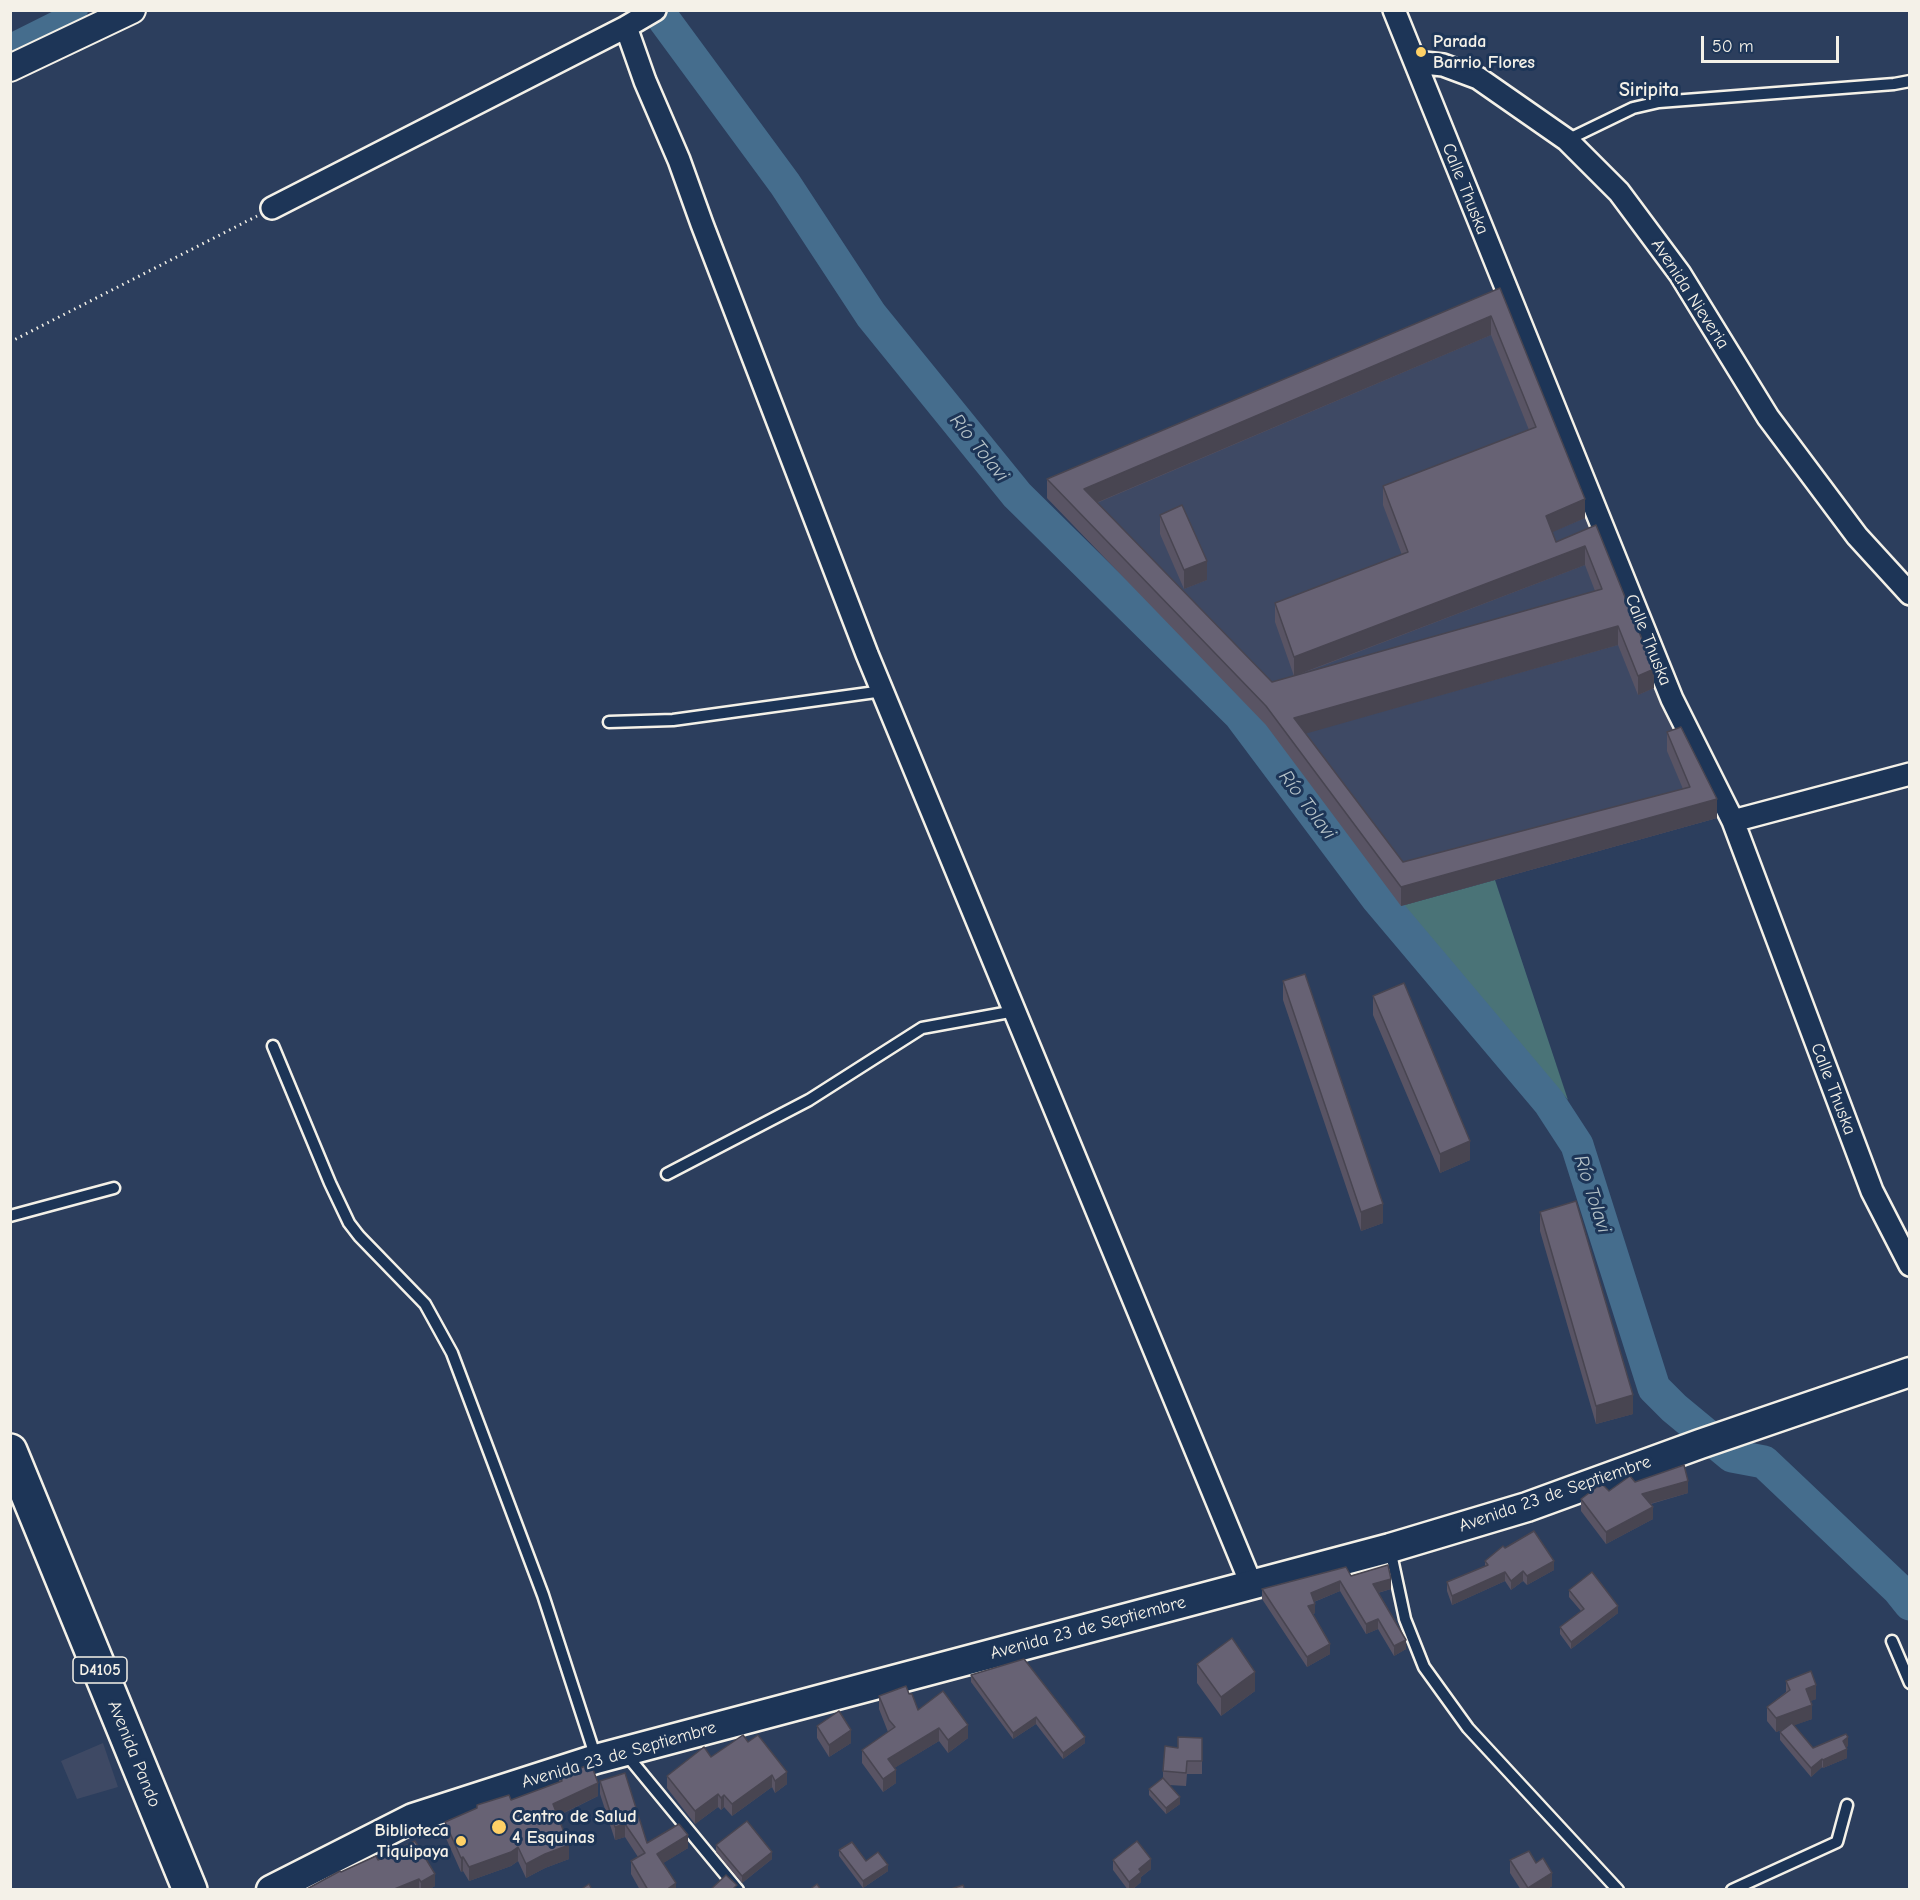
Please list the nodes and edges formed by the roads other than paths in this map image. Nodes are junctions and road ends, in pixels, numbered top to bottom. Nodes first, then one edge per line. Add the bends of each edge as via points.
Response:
1 (132, 10) edge
2 (1394, 10) edge
3 (641, 18) edge
4 (1415, 62) junction
5 (10, 68) edge
6 (1910, 81) edge
7 (1568, 140) junction
8 (272, 208) road end
9 (1910, 594) edge
10 (883, 691) junction
11 (609, 722) dead end
12 (1910, 774) edge
13 (1733, 821) junction
14 (1015, 1011) junction
15 (273, 1046) dead end
16 (667, 1174) dead end
17 (114, 1188) dead end
18 (10, 1216) edge
19 (1910, 1265) edge
20 (1910, 1372) edge
21 (10, 1451) edge
22 (1389, 1548) junction
23 (1252, 1586) junction
24 (1892, 1641) dead end
25 (1910, 1683) edge
26 (623, 1751) junction
27 (596, 1759) junction
28 (1847, 1805) dead end
29 (190, 1890) edge
30 (271, 1890) edge
31 (738, 1890) edge
32 (1618, 1890) edge
33 (1732, 1890) edge

1 - 5 street
2 - 4 street, Calle Thuska
3 - 8 street
3 - 10 street via 645,81
4 - 7 street, Avenida Nieveria via 1443,65 1478,78
4 - 13 street, Calle Thuska via 1672,699
6 - 7 lane via 1659,102 1633,108
7 - 9 street, Avenida Nieveria via 1619,192 1680,274 1768,417 1857,536
10 - 11 lane via 673,720
10 - 14 street
12 - 13 street
13 - 19 street, Calle Thuska via 1872,1191
14 - 16 lane via 922,1028 809,1100
14 - 23 street
15 - 27 lane via 349,1223 425,1304 452,1353 543,1595
17 - 18 lane
20 - 22 main road, Avenida 23 de Septiembre via 1527,1507
21 - 29 main road, Avenida Pando / D4105
22 - 23 main road, Avenida 23 de Septiembre
22 - 32 lane via 1405,1619 1424,1667 1468,1728
23 - 26 main road, Avenida 23 de Septiembre
24 - 25 lane
26 - 27 main road, Avenida 23 de Septiembre
26 - 31 lane
27 - 30 main road, Avenida 23 de Septiembre via 413,1818
28 - 33 lane via 1837,1842

